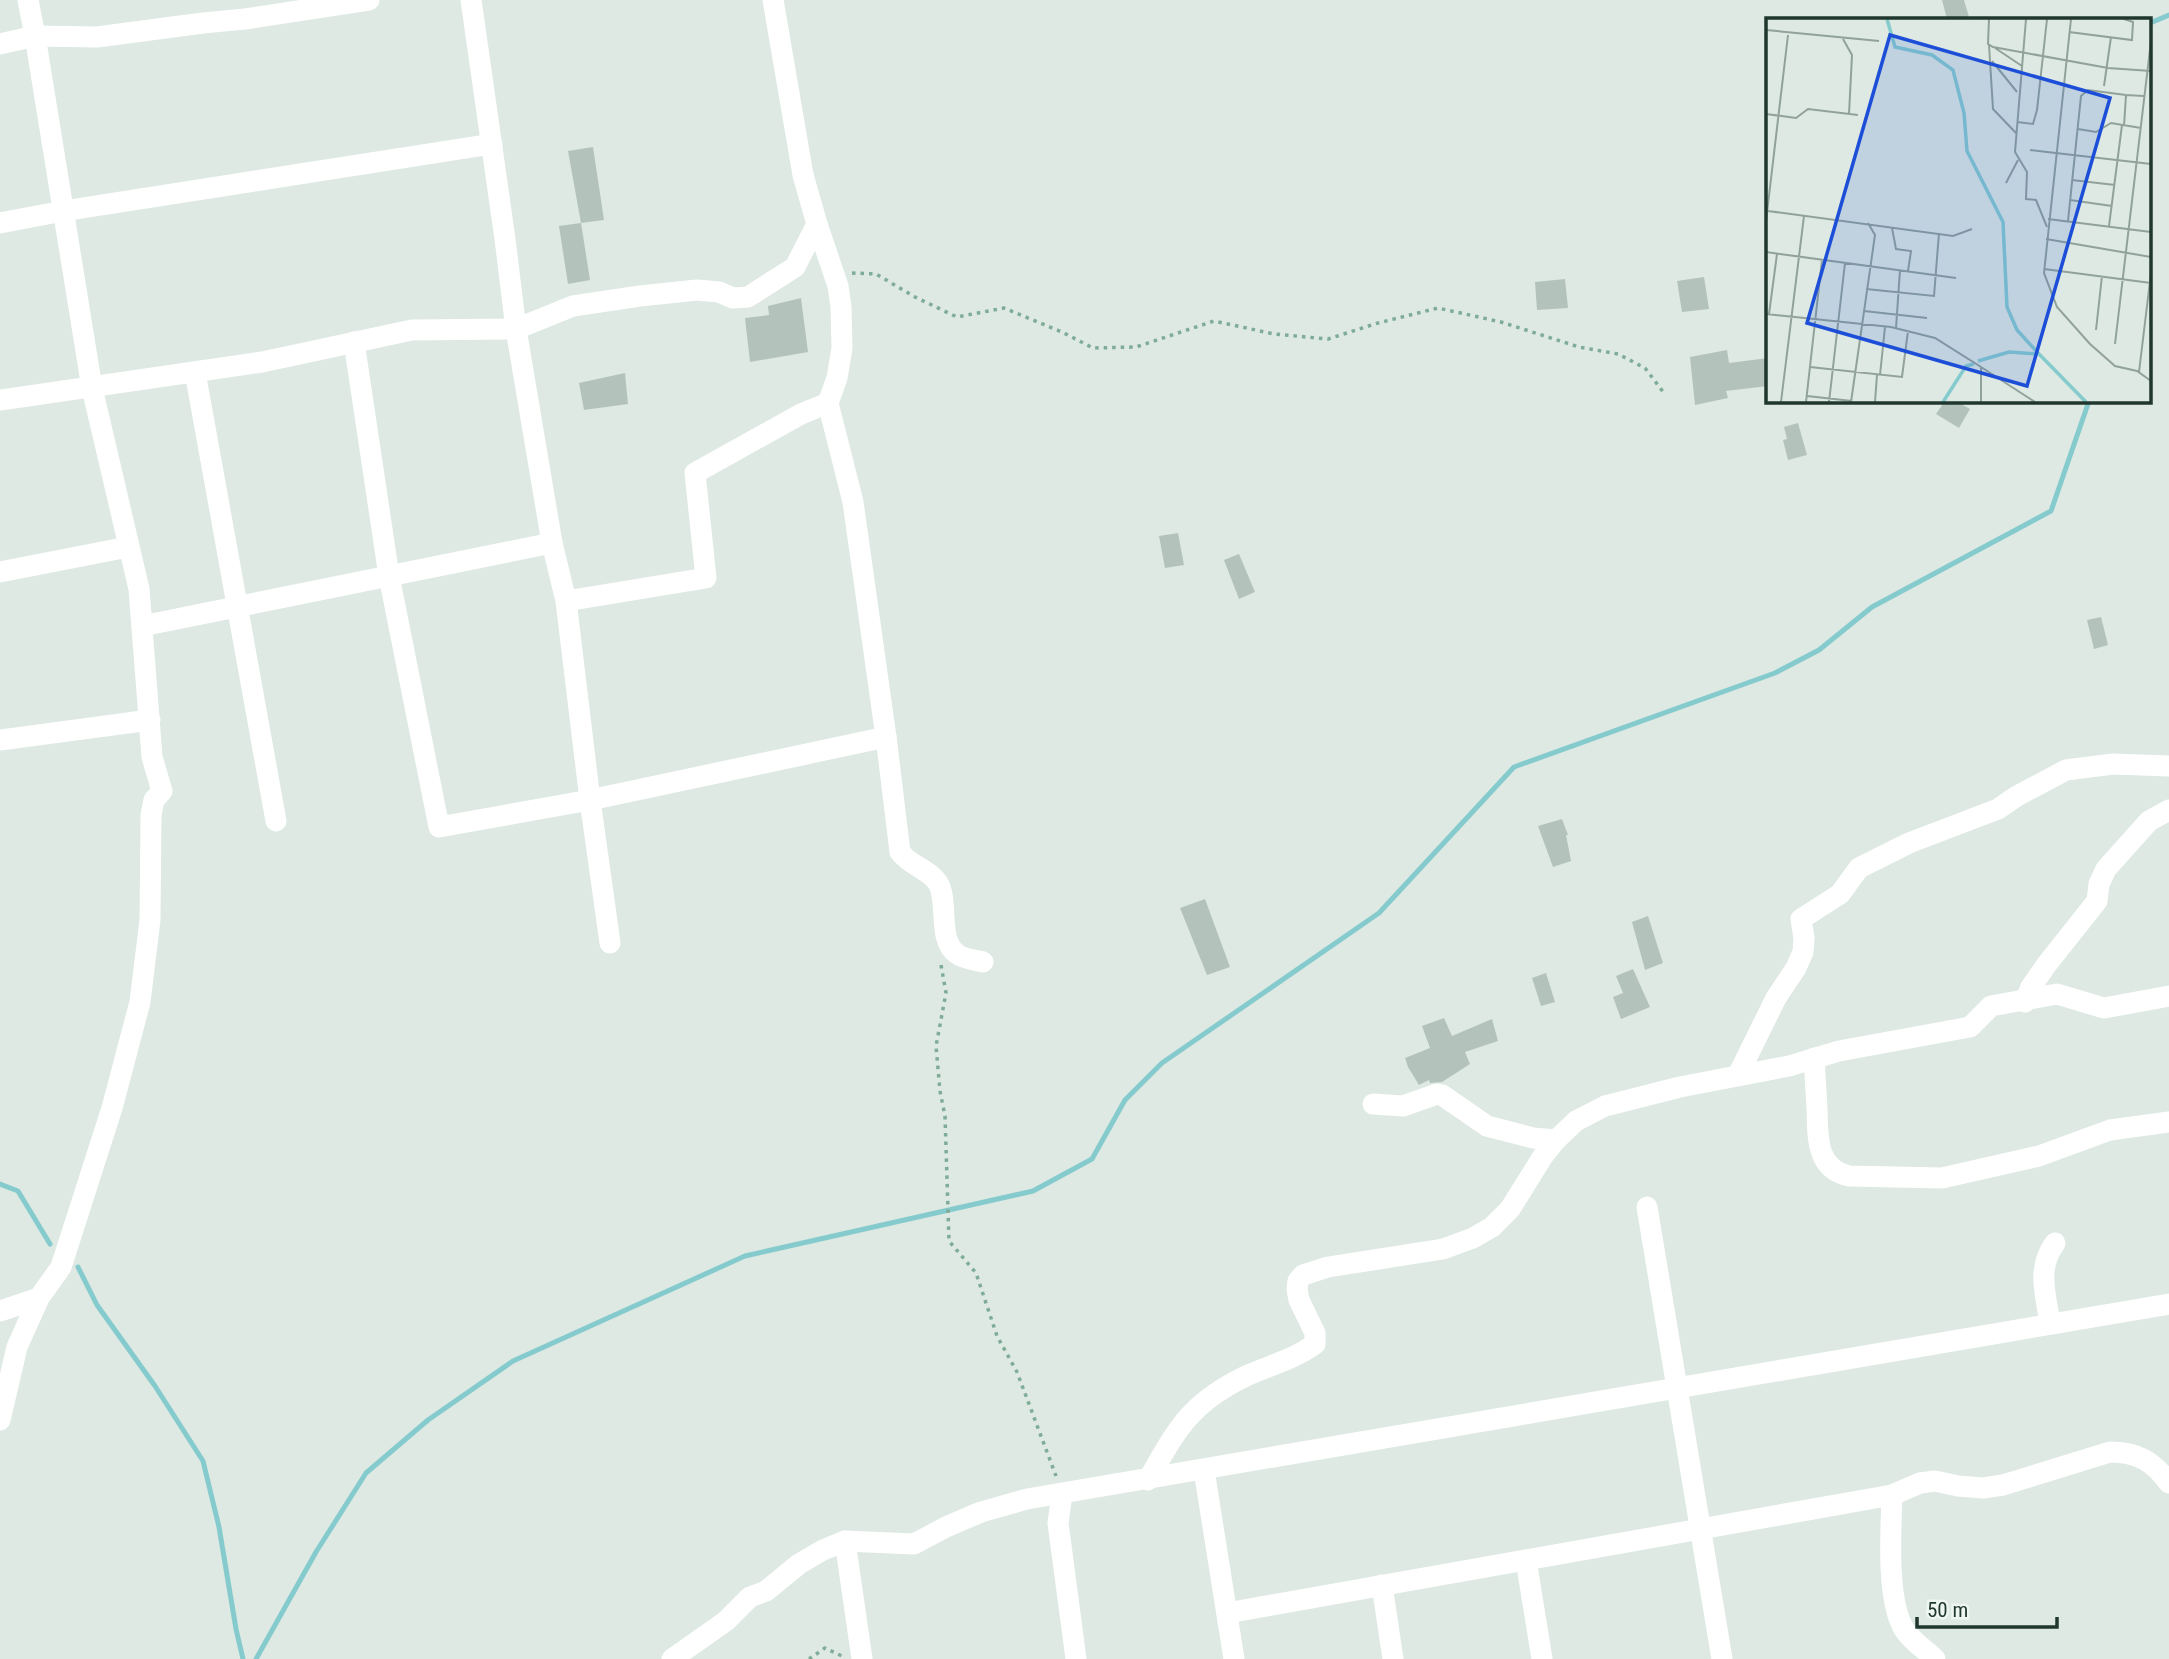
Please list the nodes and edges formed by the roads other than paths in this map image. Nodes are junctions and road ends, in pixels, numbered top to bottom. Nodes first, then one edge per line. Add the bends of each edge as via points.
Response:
1 (28, 0) edge
2 (369, 0) edge
3 (471, 0) edge
4 (773, 0) edge
5 (36, 36) junction
6 (0, 44) edge
7 (492, 144) junction
8 (64, 211) junction
9 (0, 223) edge
10 (817, 224) junction
11 (516, 329) junction
12 (354, 342) junction
13 (195, 372) junction
14 (92, 388) junction
15 (0, 400) edge
16 (828, 403) junction
17 (552, 543) junction
18 (128, 547) junction
19 (0, 572) edge
20 (389, 576) junction
21 (566, 601) junction
22 (237, 607) junction
23 (142, 626) junction
24 (149, 720) junction
25 (886, 737) junction
26 (0, 740) edge
27 (2169, 766) edge
28 (590, 800) junction
29 (2169, 810) edge
30 (276, 821) dead end
31 (610, 943) dead end
32 (983, 962) dead end
33 (2169, 996) edge
34 (2025, 1002) junction
35 (1814, 1058) junction
36 (1738, 1075) junction
37 (1373, 1104) dead end
38 (2169, 1122) edge
39 (1556, 1140) junction
40 (1647, 1207) dead end
41 (2055, 1243) dead end
42 (38, 1298) junction
43 (2169, 1304) edge
44 (0, 1311) edge
45 (2050, 1324) junction
46 (1678, 1388) junction
47 (0, 1420) edge
48 (1204, 1470) junction
49 (1148, 1480) junction
50 (2169, 1483) edge
51 (1062, 1494) junction
52 (1892, 1495) junction
53 (1701, 1529) junction
54 (845, 1541) junction
55 (1526, 1560) junction
56 (1382, 1585) junction
57 (1227, 1613) junction
58 (672, 1659) edge
59 (862, 1659) edge
60 (1076, 1659) edge
61 (1234, 1659) edge
62 (1393, 1659) edge
63 (1542, 1659) edge
64 (1722, 1659) edge
65 (1935, 1659) edge

1 - 5 street
2 - 5 street via 97,37
3 - 7 street
4 - 10 street via 803,175
5 - 6 street
5 - 8 street
7 - 8 street
7 - 11 street
8 - 9 street
8 - 14 street
10 - 11 street via 795,267 748,297 697,290 640,296 573,306
10 - 16 street via 841,307 842,348
11 - 12 street via 412,330
11 - 17 street
12 - 13 street
12 - 20 street
13 - 14 street
13 - 22 street
14 - 15 street
14 - 18 street
16 - 21 street via 695,473 706,578
16 - 25 street via 853,502
17 - 20 street
17 - 21 street
18 - 19 street
18 - 23 street via 139,589
20 - 22 street
20 - 28 street via 439,827
21 - 28 street
22 - 23 street
22 - 30 street
23 - 24 street
24 - 26 street
24 - 42 street via 152,757 162,791 151,815 151,909 140,1002 61,1267
25 - 28 street
25 - 32 street via 900,852 941,888 951,947 958,955
27 - 36 street via 2113,764 2066,770 1998,809 1859,868 1840,894 1801,919 1803,952
28 - 31 street
29 - 34 street via 2149,821 2106,869 2097,901 2047,964
33 - 34 street via 2104,1009 2057,994
34 - 35 street via 1991,1006 1970,1027
35 - 36 street
35 - 38 street via 1820,1150 1836,1172 1849,1176 1942,1178 2039,1156 2110,1130
36 - 39 street via 1605,1106 1576,1121
37 - 39 street via 1403,1106 1437,1094 1487,1126
39 - 49 street via 1510,1209 1473,1238 1443,1249 1303,1275 1297,1289 1315,1344 1225,1387 1204,1402 1179,1427
40 - 46 street
41 - 45 street via 2042,1270
42 - 44 street
42 - 47 street via 17,1347
43 - 45 street
45 - 46 street
46 - 48 street
46 - 53 street
48 - 49 street
48 - 57 street
49 - 51 street
50 - 52 street via 2159,1469 2141,1458 2110,1452 2003,1485 1983,1488 1935,1480
51 - 54 street via 981,1512 914,1544
51 - 60 street via 1058,1523
52 - 53 street
52 - 65 street via 1891,1550 1899,1615 1903,1629
53 - 55 street
53 - 64 street
54 - 58 street via 822,1550 766,1591 750,1597 726,1621
54 - 59 street
55 - 56 street
55 - 63 street
56 - 57 street
56 - 62 street
57 - 61 street

